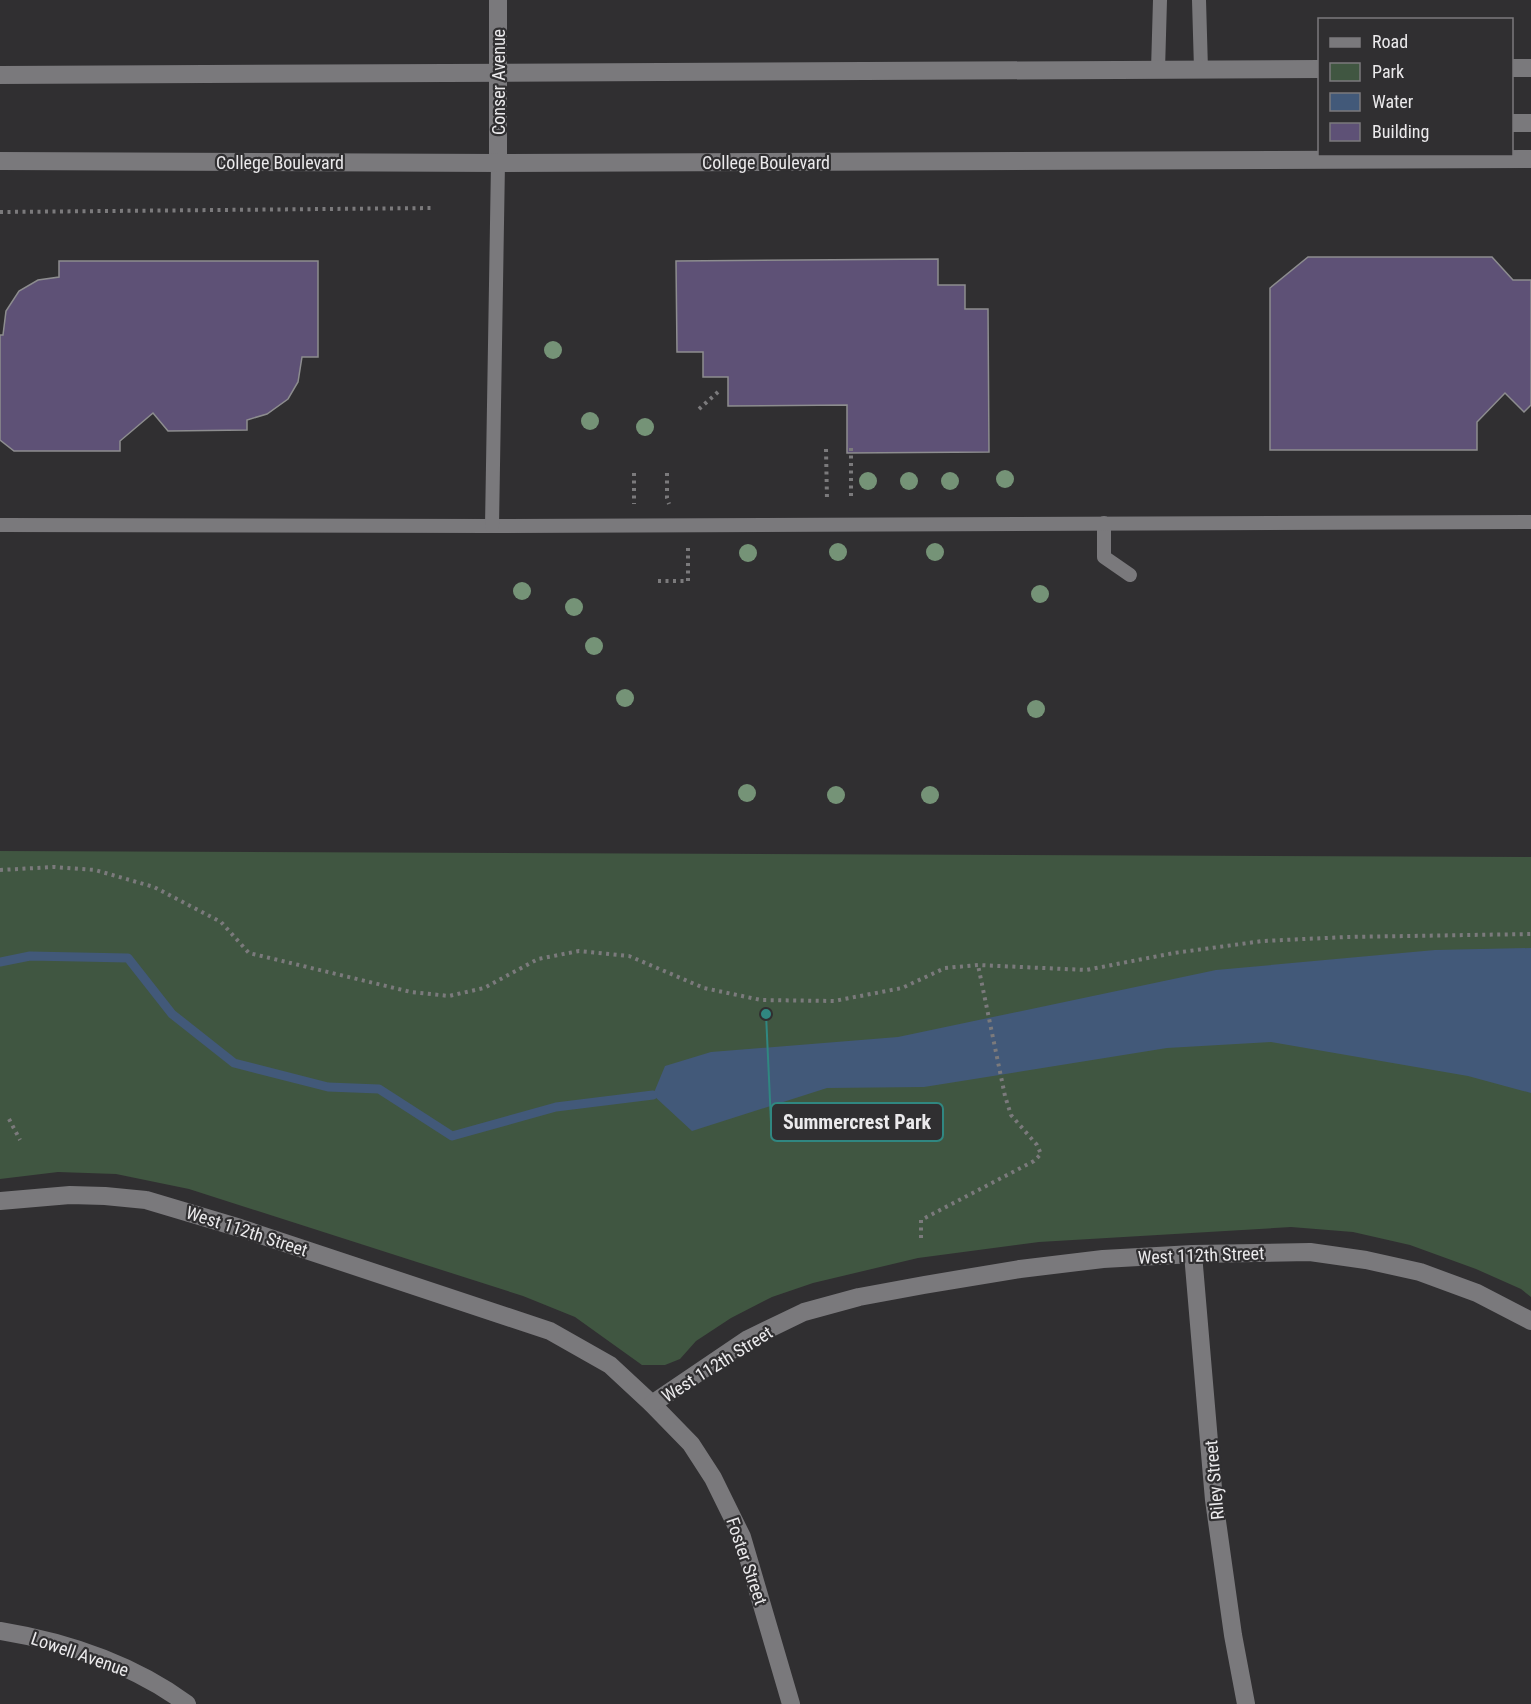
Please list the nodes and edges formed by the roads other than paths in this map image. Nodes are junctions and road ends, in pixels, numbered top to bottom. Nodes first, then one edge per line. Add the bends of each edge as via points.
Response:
1 (498, 0) edge
2 (1160, 0) edge
3 (1199, 0) edge
4 (1513, 68) edge
5 (1531, 68) edge
6 (1201, 69) junction
7 (1318, 69) edge
8 (1158, 70) junction
9 (498, 74) junction
10 (0, 75) edge
11 (1513, 123) edge
12 (1531, 123) edge
13 (1451, 156) edge
14 (1531, 159) edge
15 (0, 161) edge
16 (498, 163) junction
17 (1531, 522) edge
18 (1104, 523) junction
19 (0, 525) edge
20 (492, 526) junction
21 (1130, 575) dead end
22 (0, 1201) edge
23 (1193, 1254) junction
24 (1531, 1321) edge
25 (652, 1404) junction
26 (0, 1631) edge
27 (187, 1704) edge
28 (791, 1704) edge
29 (1246, 1704) edge

1 - 9 main road, Conser Avenue
2 - 8 lane
3 - 6 lane
4 - 5 main road
6 - 7 main road
6 - 8 main road
8 - 9 main road
9 - 10 main road
9 - 16 main road, Conser Avenue
11 - 12 main road
13 - 14 main road, College Boulevard
13 - 16 main road, College Boulevard
15 - 16 main road, College Boulevard
16 - 20 lane
17 - 18 lane
18 - 20 lane
18 - 21 lane via 1104,557
19 - 20 lane
22 - 25 main road, West 112th Street via 70,1195 146,1200 240,1228 550,1330 610,1365
23 - 24 main road, West 112th Street via 1310,1252 1366,1260 1420,1272 1477,1293
23 - 25 main road, West 112th Street via 1020,1269 859,1297 804,1312 748,1339
23 - 29 main road, Riley Street via 1214,1500
25 - 28 main road, Foster Street via 691,1444 742,1537
26 - 27 main road, Lowell Avenue via 37,1637 113,1662

